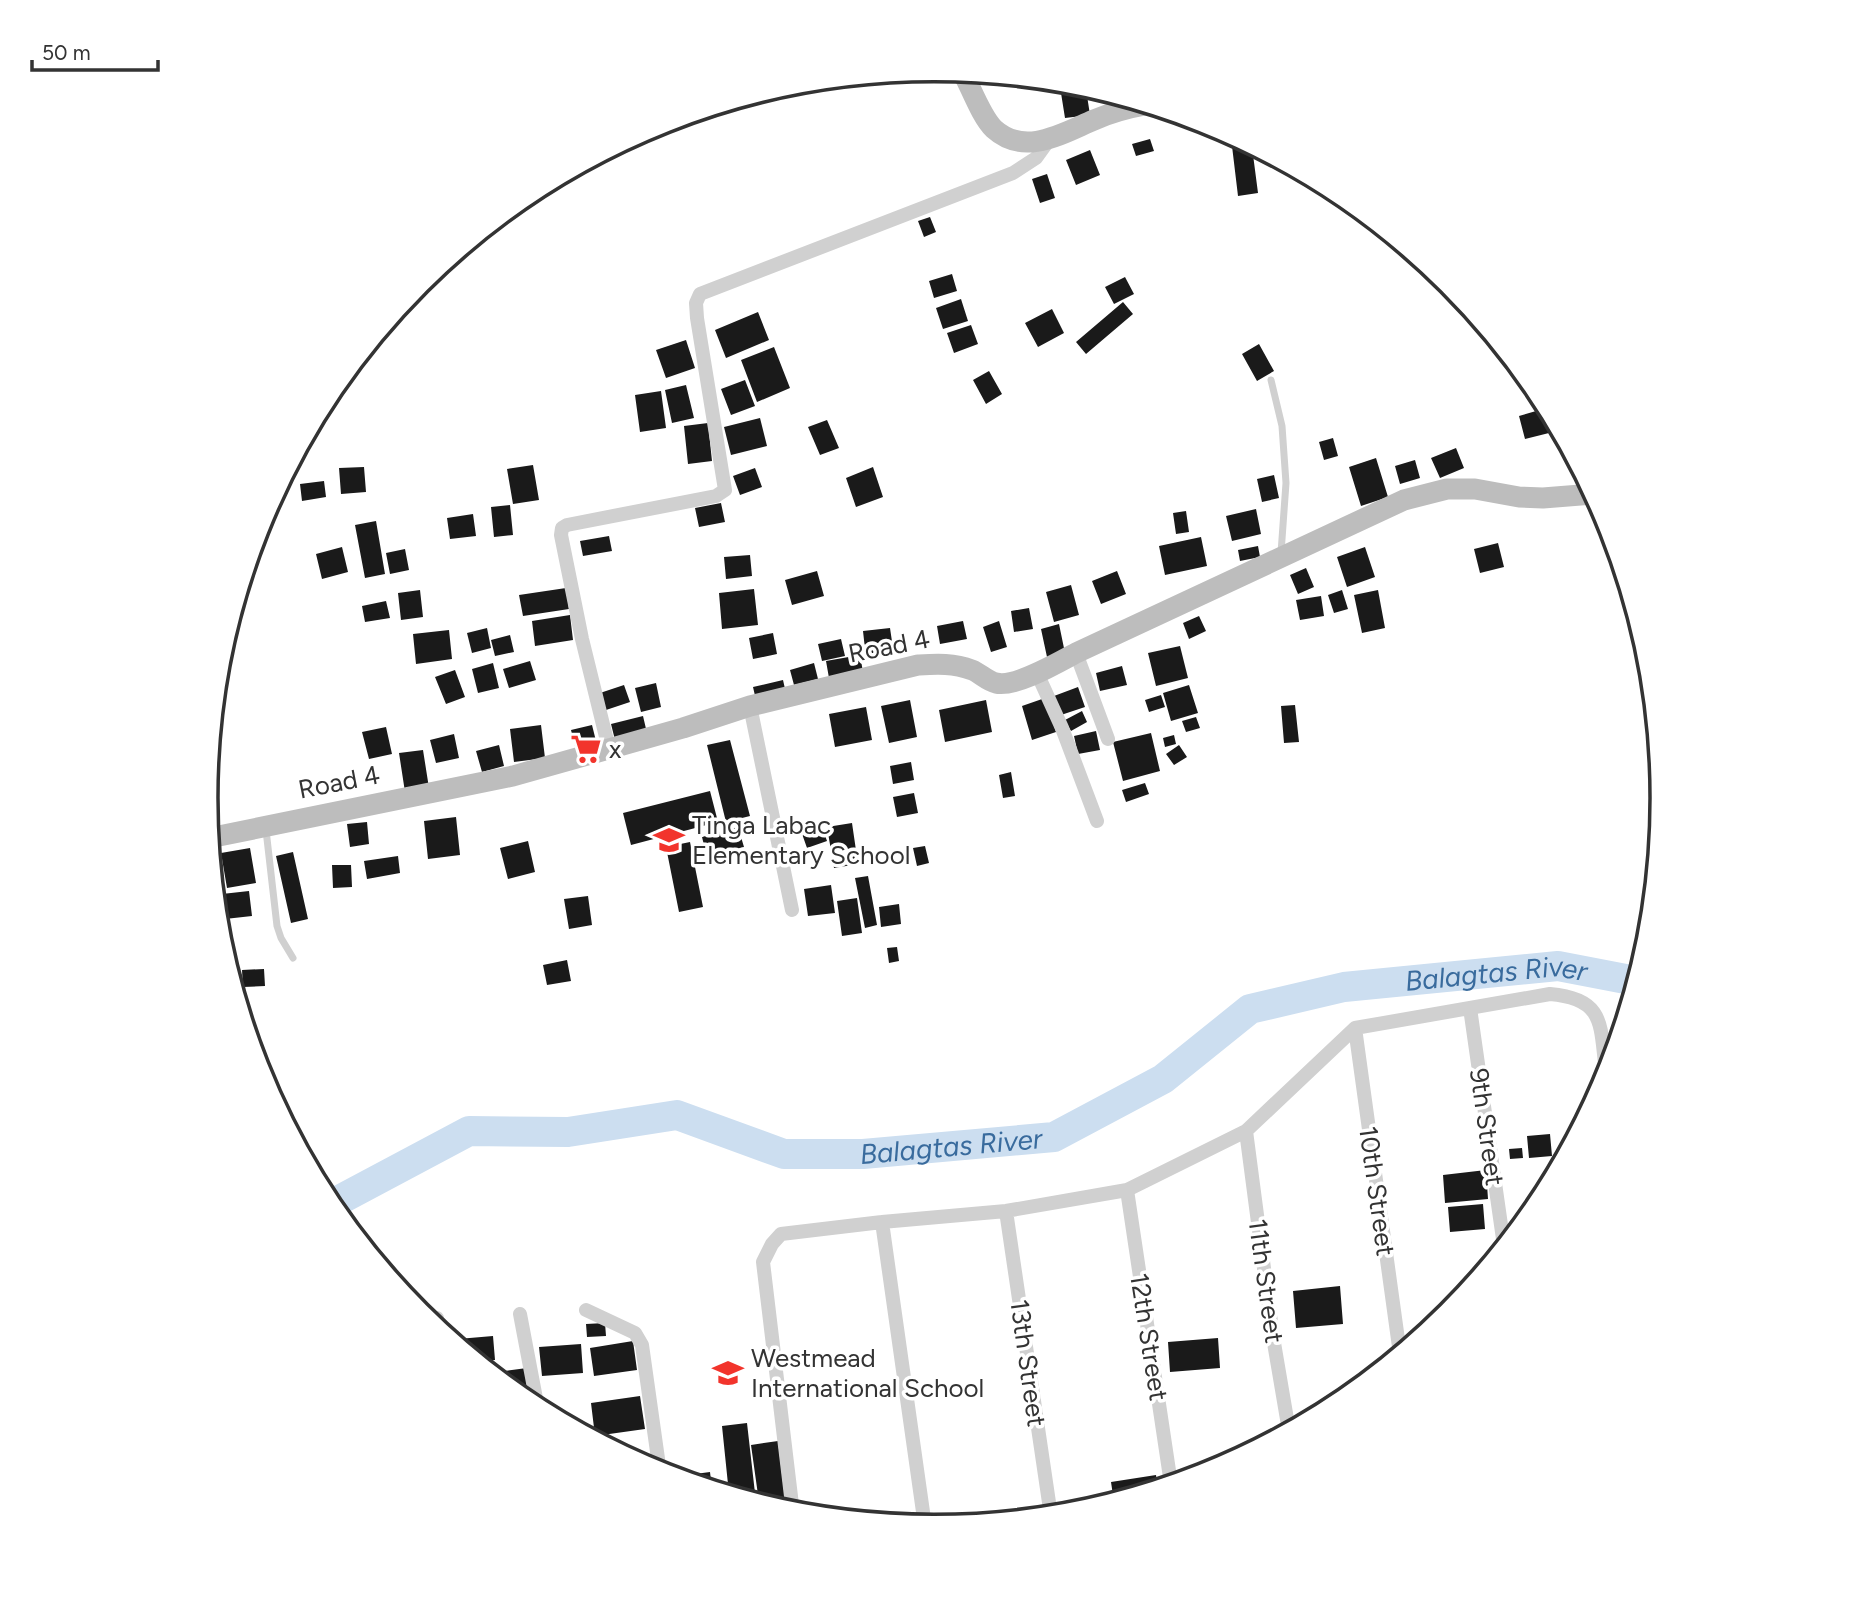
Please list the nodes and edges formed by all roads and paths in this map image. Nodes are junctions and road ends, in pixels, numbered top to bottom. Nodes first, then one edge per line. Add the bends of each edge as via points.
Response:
1 (968, 83) edge
2 (1125, 109) edge
3 (1049, 139) junction
4 (1271, 380) dead end
5 (1582, 495) edge
6 (1281, 557) junction
7 (1076, 653) junction
8 (1037, 673) junction
9 (750, 706) junction
10 (1108, 739) dead end
11 (609, 749) junction
12 (1097, 821) dead end
13 (265, 826) junction
14 (219, 836) edge
15 (792, 910) dead end
16 (293, 958) dead end
17 (1470, 1008) junction
18 (1355, 1028) junction
19 (1603, 1054) edge
20 (1246, 1131) junction
21 (1127, 1190) junction
22 (1006, 1211) junction
23 (882, 1222) junction
24 (1502, 1235) edge
25 (586, 1310) dead end
26 (520, 1314) dead end
27 (1399, 1343) edge
28 (535, 1393) edge
29 (1287, 1421) edge
30 (658, 1459) edge
31 (1170, 1475) edge
32 (791, 1500) edge
33 (1049, 1505) edge
34 (923, 1515) edge

1 - 3 street via 992,127 1007,138 1020,142
2 - 3 street
3 - 11 street via 1035,158 1013,173 700,294 697,318 725,490 716,496 562,528 582,639
4 - 6 lane via 1282,426 1286,483
5 - 6 street, Road 4 via 1519,497 1447,489 1404,500
6 - 7 street, Road 4
7 - 8 street, Road 4
7 - 10 street
8 - 9 street, Road 4 via 996,683 946,663 918,666
8 - 12 street
9 - 11 street, Road 4
9 - 15 street
11 - 13 street, Road 4 via 513,776
13 - 14 street, Road 4
13 - 16 lane via 277,926
17 - 18 street
17 - 19 street via 1549,994 1584,1001 1597,1013
17 - 24 street, 9th Street
18 - 20 street
18 - 27 street, 10th Street
20 - 21 street
20 - 29 street, 11th Street
21 - 22 street
21 - 31 street, 12th Street
22 - 23 street
22 - 33 street, 13th Street
23 - 32 street via 781,1234 763,1262
23 - 34 street
25 - 30 street via 635,1333 642,1345
26 - 28 street

